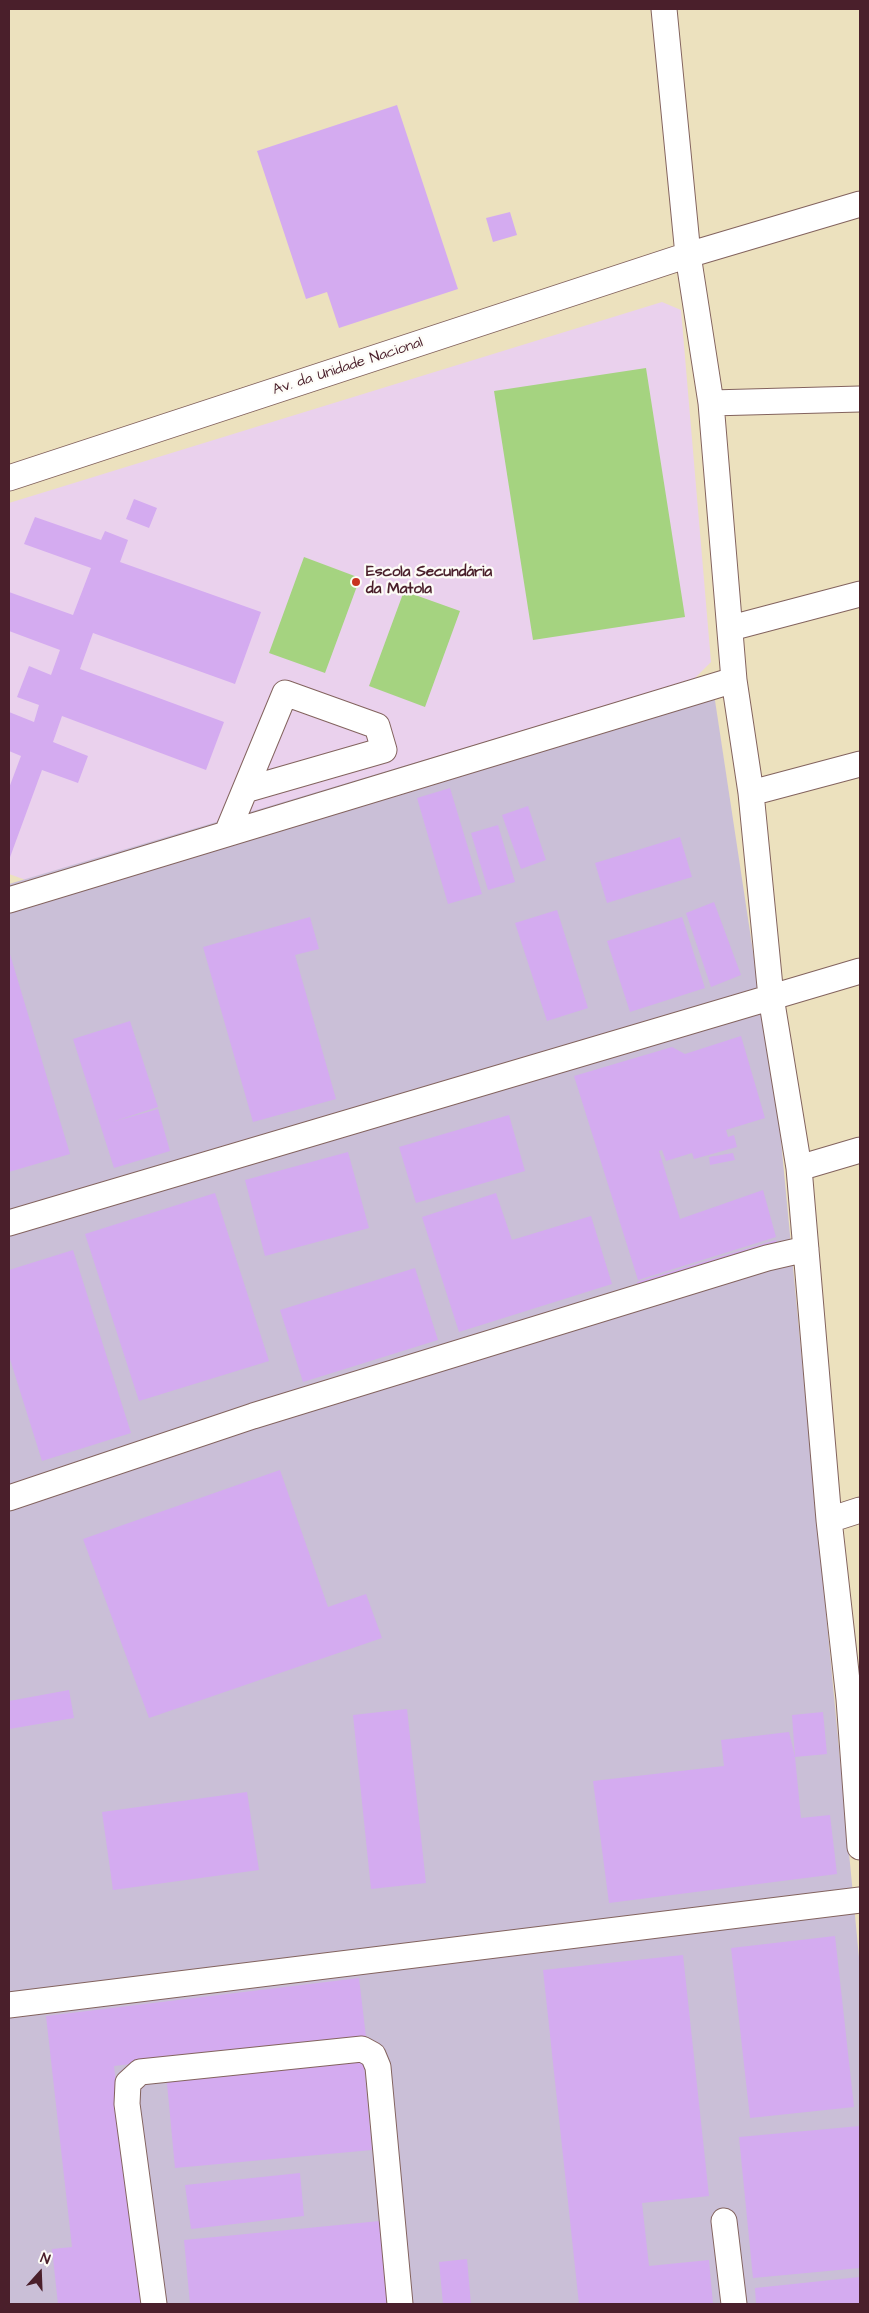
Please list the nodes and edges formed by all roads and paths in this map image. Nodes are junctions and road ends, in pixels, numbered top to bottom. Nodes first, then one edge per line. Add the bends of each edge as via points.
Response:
1 (664, 9) edge
2 (860, 204) edge
3 (688, 255) junction
4 (860, 399) edge
5 (711, 404) junction
6 (9, 478) edge
7 (860, 594) edge
8 (731, 628) junction
9 (734, 680) junction
10 (860, 764) edge
11 (245, 790) junction
12 (751, 793) junction
13 (227, 833) junction
14 (9, 900) edge
15 (860, 970) edge
16 (771, 997) junction
17 (860, 1150) edge
18 (799, 1168) junction
19 (9, 1223) edge
20 (806, 1249) junction
21 (9, 1498) edge
22 (860, 1510) edge
23 (829, 1520) junction
24 (854, 1698) edge
25 (860, 1847) edge
26 (860, 1900) edge
27 (9, 2005) edge
28 (724, 2221) dead end
29 (154, 2304) edge
30 (400, 2304) edge
31 (734, 2304) edge

1 - 3 street
2 - 3 street, Av. da Unidade Nacional
3 - 5 street
3 - 6 street, Av. da Unidade Nacional
4 - 5 street
5 - 8 street
7 - 8 street
8 - 9 street
9 - 12 street
9 - 13 street
10 - 12 street
11 - 11 street via 285,693 378,726 384,750
11 - 13 street
12 - 16 street
13 - 14 street
15 - 16 street
16 - 18 street
16 - 19 street
17 - 18 street
18 - 20 street
20 - 21 street via 767,1258 253,1416
20 - 23 street
22 - 23 street
23 - 24 street
24 - 25 street
26 - 27 street
28 - 31 street
29 - 30 street via 127,2104 128,2083 140,2072 362,2050 373,2056 378,2068

